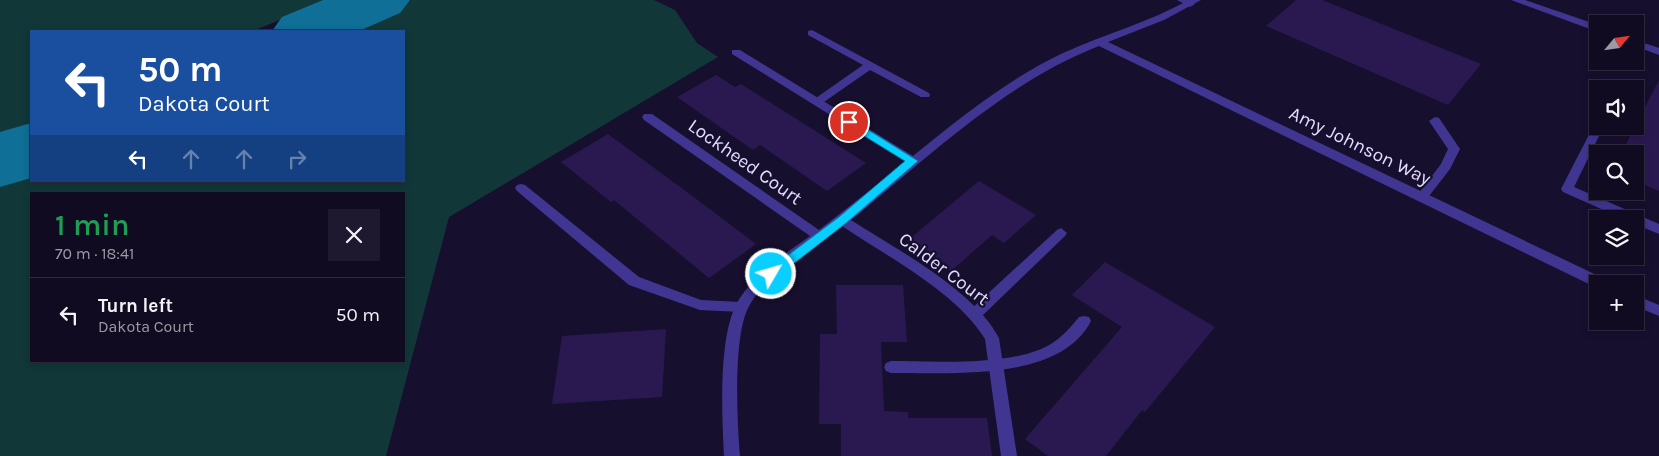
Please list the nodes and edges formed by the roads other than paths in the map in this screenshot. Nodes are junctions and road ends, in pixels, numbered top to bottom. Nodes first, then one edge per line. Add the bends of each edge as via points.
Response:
1 (1516, 0) edge
2 (1189, 1) edge
3 (1589, 26) edge
4 (812, 33) dead end
5 (1101, 42) junction
6 (1644, 46) edge
7 (736, 52) dead end
8 (1659, 52) edge
9 (870, 65) junction
10 (925, 95) dead end
11 (817, 102) junction
12 (648, 118) dead end
13 (1435, 121) dead end
14 (1594, 135) edge
15 (912, 161) junction
16 (520, 188) dead end
17 (1422, 197) junction
18 (842, 220) junction
19 (1659, 228) edge
20 (1061, 233) dead end
21 (820, 237) junction
22 (1589, 278) edge
23 (1644, 304) edge
24 (742, 307) junction
25 (1659, 312) edge
26 (975, 314) junction
27 (1084, 320) dead end
28 (996, 364) junction
29 (891, 367) dead end
30 (732, 456) edge
31 (1009, 456) edge

1 - 3 street
2 - 5 street
4 - 9 street
5 - 15 street via 1052,62 1013,86
5 - 17 street, Amy Johnson Way
6 - 8 street
7 - 11 street
9 - 10 street
9 - 11 street
11 - 15 street
12 - 21 street, Lockheed Court
13 - 17 street via 1454,149 1446,166
14 - 19 street via 1567,188
15 - 18 street
16 - 24 street via 634,281 700,305
17 - 22 street, Amy Johnson Way
18 - 21 street
18 - 26 street, Calder Court via 945,289
20 - 26 street
21 - 24 street via 760,283
23 - 25 street
24 - 30 street via 734,343
26 - 28 street, Calder Court via 992,338
27 - 28 street via 1064,342 1047,352
28 - 29 street
28 - 31 street, Calder Court

